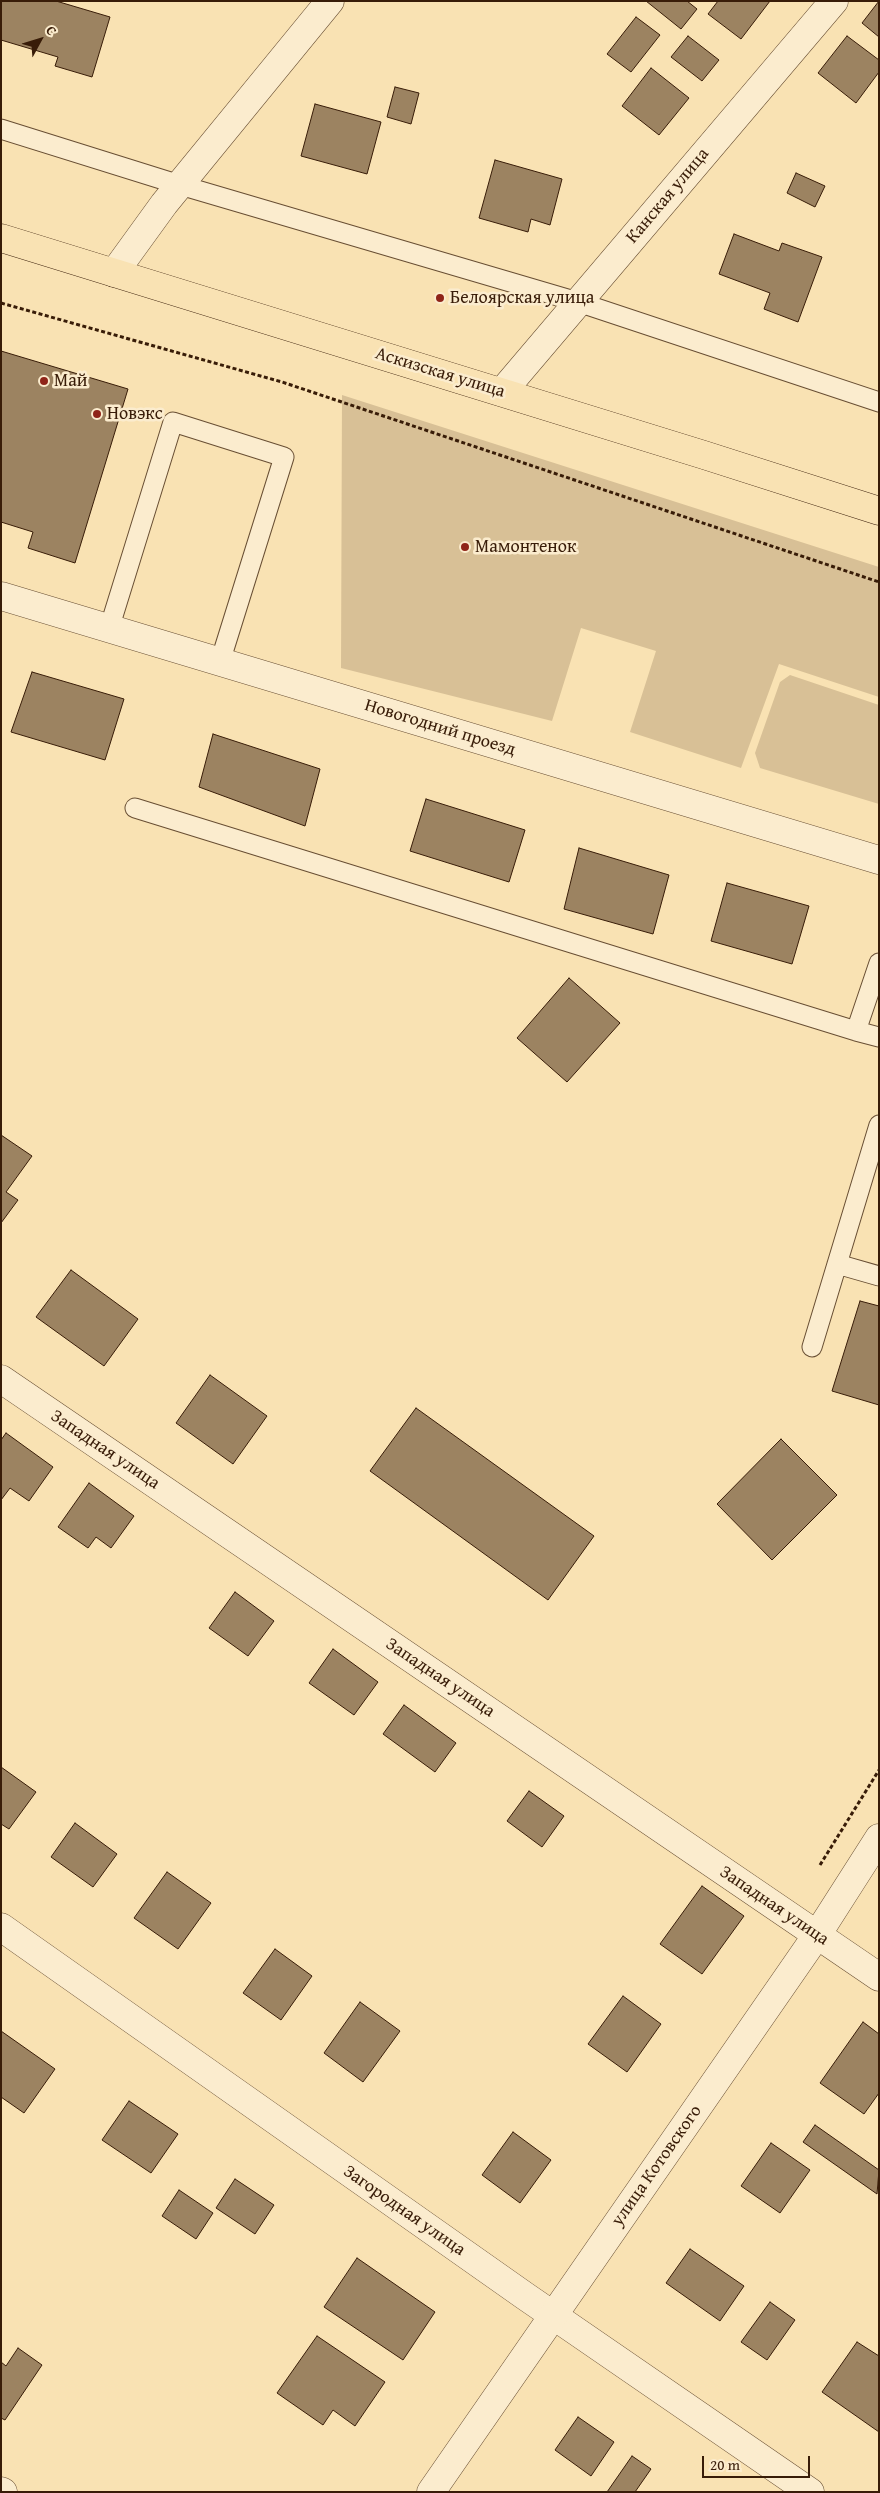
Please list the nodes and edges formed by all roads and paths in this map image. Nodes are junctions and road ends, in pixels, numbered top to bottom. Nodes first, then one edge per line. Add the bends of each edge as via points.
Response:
1 (330, 1) edge
2 (834, 1) edge
3 (1, 129) edge
4 (180, 185) junction
5 (1, 238) edge
6 (114, 274) junction
7 (578, 302) junction
8 (1, 303) edge
9 (502, 392) junction
10 (879, 402) edge
11 (879, 511) edge
12 (879, 582) edge
13 (1, 596) edge
14 (109, 629) junction
15 (220, 662) junction
16 (135, 808) dead end
17 (879, 860) edge
18 (879, 963) edge
19 (856, 1031) junction
20 (879, 1037) edge
21 (879, 1125) edge
22 (837, 1264) junction
23 (879, 1276) edge
24 (812, 1347) dead end
25 (1, 1379) edge
26 (879, 1838) edge
27 (1, 1927) edge
28 (817, 1935) junction
29 (879, 1977) edge
30 (553, 2316) junction
31 (431, 2492) edge
32 (810, 2492) edge

1 - 4 street
2 - 7 street, Канская улица
3 - 4 lane
4 - 6 street
4 - 7 lane
5 - 6 main road, Аскизская улица
6 - 9 main road, Аскизская улица
7 - 9 street, Канская улица
7 - 10 lane
8 - 12 path via 282,382
9 - 11 main road, Аскизская улица
13 - 14 street, Новогодний проезд
14 - 15 street, Новогодний проезд
14 - 15 lane via 173,422 284,457
15 - 17 street, Новогодний проезд
16 - 19 lane
18 - 19 lane
19 - 20 lane
21 - 22 lane
22 - 23 lane
22 - 24 lane
25 - 28 street, Западная улица
26 - 28 street, улица Котовского
27 - 30 street, Загородная улица
28 - 29 street, Западная улица
28 - 30 street, улица Котовского
30 - 31 street, улица Котовского
30 - 32 street, Загородная улица

